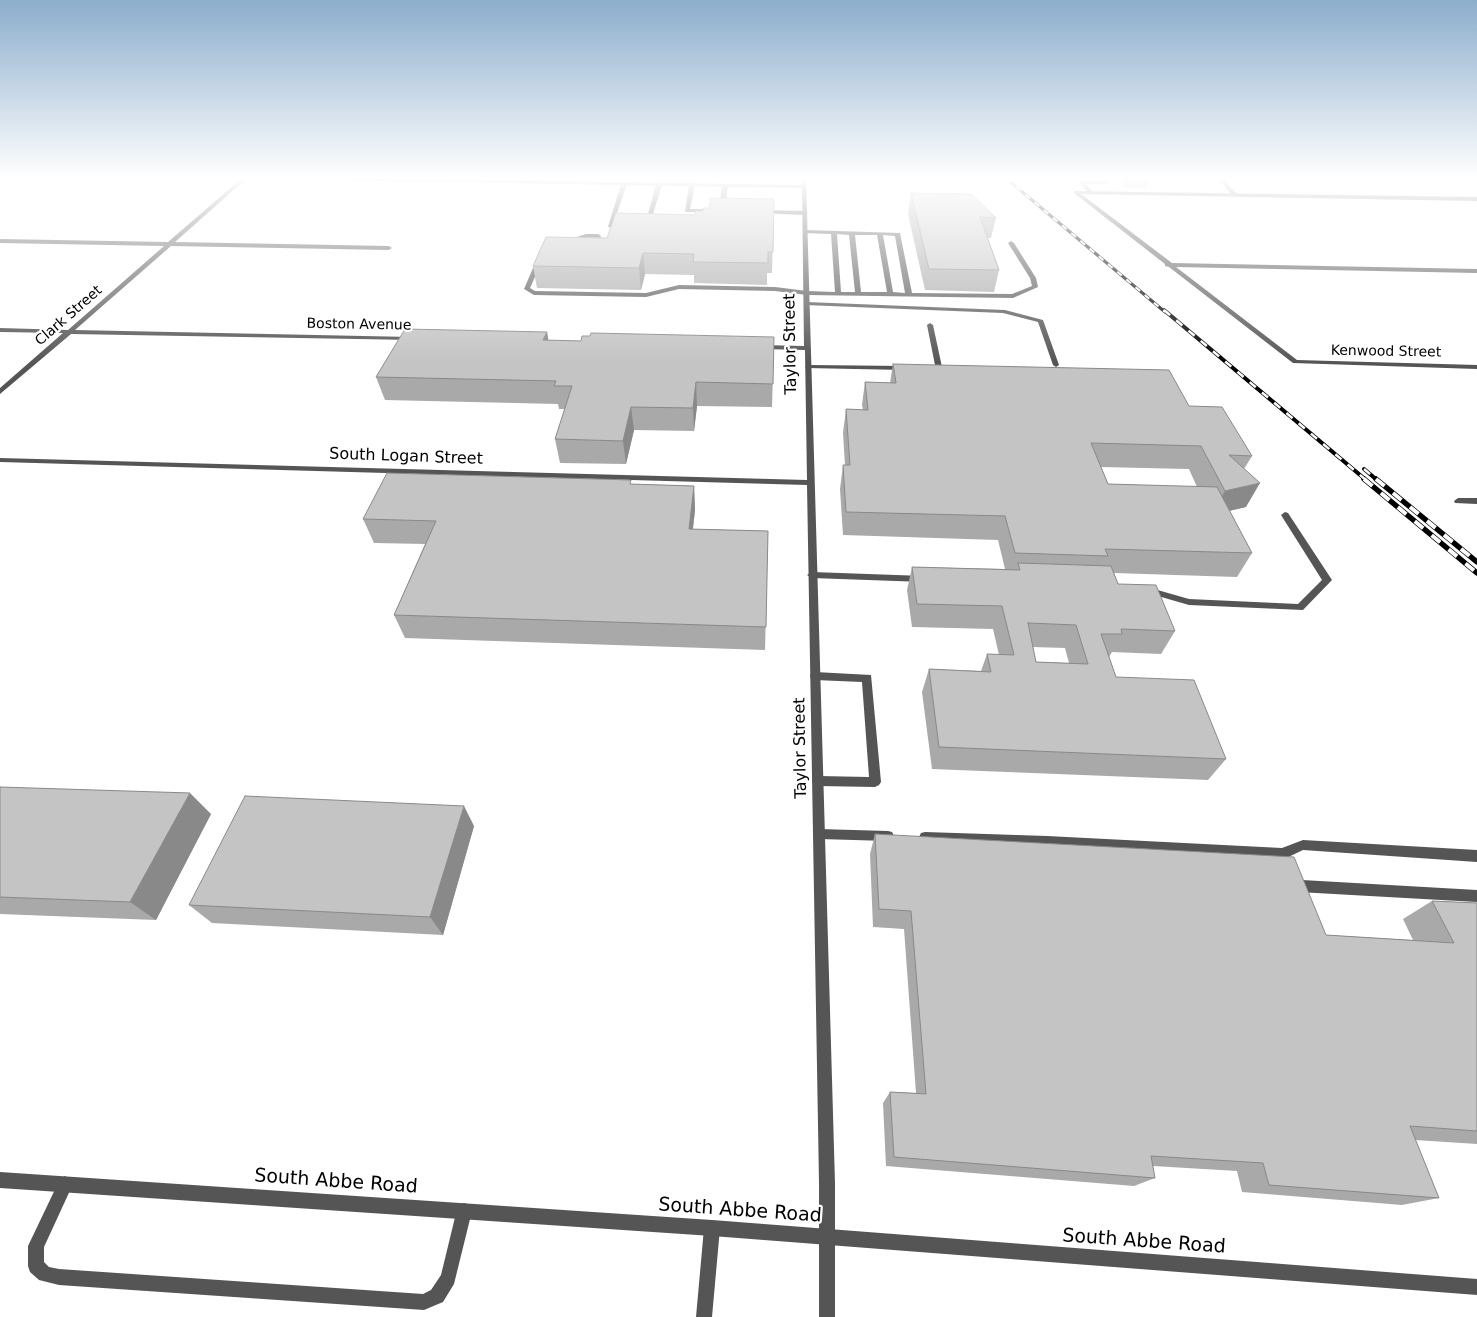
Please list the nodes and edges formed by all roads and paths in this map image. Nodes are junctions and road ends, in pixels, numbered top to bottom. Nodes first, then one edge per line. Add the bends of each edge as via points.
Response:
1 (20, 240) edge
2 (174, 240) edge
3 (567, 240) edge
4 (597, 240) edge
5 (805, 240) edge
6 (834, 240) edge
7 (853, 240) edge
8 (881, 240) edge
9 (899, 240) edge
10 (1137, 240) edge
11 (561, 242) edge
12 (1011, 243) dead end
13 (170, 244) junction
14 (389, 248) dead end
15 (541, 254) edge
16 (592, 255) edge
17 (1167, 264) junction
18 (1477, 271) edge
19 (807, 293) junction
20 (838, 293) junction
21 (858, 294) junction
22 (890, 294) junction
23 (908, 295) junction
24 (807, 304) junction
25 (930, 325) dead end
26 (0, 330) edge
27 (70, 331) junction
28 (424, 339) edge
29 (754, 346) edge
30 (808, 348) junction
31 (1056, 365) dead end
32 (808, 367) junction
33 (1477, 367) edge
34 (910, 368) edge
35 (920, 368) edge
36 (0, 392) edge
37 (0, 460) edge
38 (811, 483) junction
39 (1458, 501) dead end
40 (1477, 501) edge
41 (1285, 515) dead end
42 (812, 575) junction
43 (932, 579) edge
44 (1139, 588) edge
45 (815, 676) junction
46 (818, 781) junction
47 (819, 834) junction
48 (1477, 856) edge
49 (1286, 862) junction
50 (1477, 896) edge
51 (0, 1180) edge
52 (65, 1184) junction
53 (464, 1211) junction
54 (712, 1228) junction
55 (828, 1238) junction
56 (1477, 1287) edge
57 (704, 1317) edge
58 (827, 1317) edge

1 - 13 street
2 - 13 street, Clark Street
3 - 11 street
4 - 16 street
5 - 19 street, Taylor Street
6 - 20 street
7 - 21 street
8 - 22 street
9 - 23 street
10 - 17 street
12 - 23 street via 1033,278 1034,287 1023,293 1013,296
13 - 14 street
13 - 27 street, Clark Street
15 - 19 street via 527,289 534,293 646,295 679,287
17 - 18 street
17 - 33 street, Kenwood Street via 1295,362
19 - 20 street
19 - 24 street, Taylor Street
20 - 21 street
21 - 22 street
22 - 23 street
24 - 30 street, Taylor Street
24 - 31 street via 1003,311 1041,321
25 - 35 street via 939,366
26 - 27 street, Boston Avenue
27 - 28 street, Boston Avenue
27 - 36 street, Clark Street
29 - 30 street
30 - 32 street, Taylor Street
32 - 34 street
32 - 38 street, Taylor Street
37 - 38 street, South Logan Street
38 - 42 street, Taylor Street
39 - 40 street
41 - 44 street via 1327,580 1300,608 1189,602
42 - 43 street
42 - 45 street, Taylor Street
45 - 46 street, Taylor Street
45 - 46 street via 867,678 875,782
46 - 47 street, Taylor Street
47 - 49 street via 1047,841
47 - 55 street, Taylor Street
48 - 49 street via 1303,845
49 - 50 street via 1298,886
51 - 52 street, South Abbe Road
52 - 53 street, South Abbe Road
52 - 53 street via 36,1246 36,1266 45,1274 424,1302 437,1296 448,1278
53 - 54 street, South Abbe Road
54 - 55 street, South Abbe Road
54 - 57 street
55 - 56 street, South Abbe Road
55 - 58 street, Taylor Street

